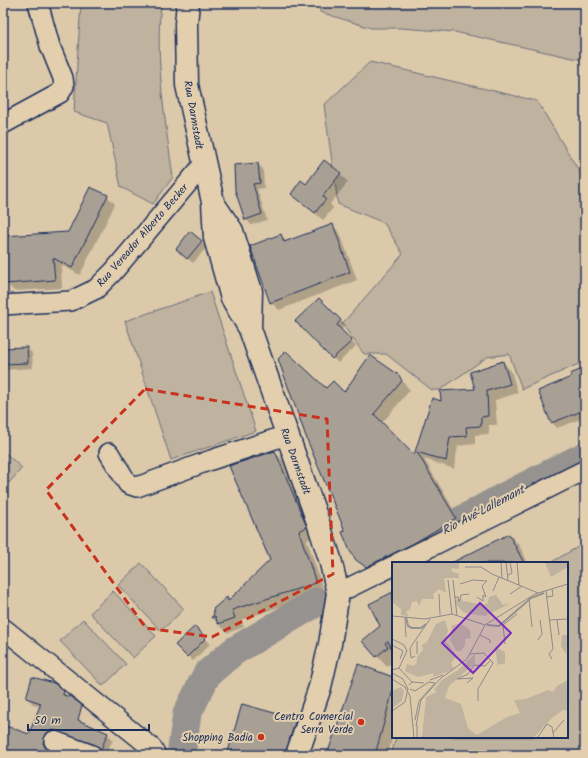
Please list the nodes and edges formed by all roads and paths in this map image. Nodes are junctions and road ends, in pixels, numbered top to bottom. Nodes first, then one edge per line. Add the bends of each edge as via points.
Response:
1 (38, 3) edge
2 (188, 3) edge
3 (3, 124) edge
4 (204, 164) junction
5 (3, 305) edge
6 (287, 435) junction
7 (109, 453) dead end
8 (585, 470) edge
9 (400, 562) edge
10 (392, 566) edge
11 (338, 593) junction
12 (3, 628) edge
13 (54, 741) dead end
14 (92, 755) edge
15 (156, 755) edge
16 (297, 755) edge

1 - 3 street via 64,86 60,93
2 - 4 main road, Rua Darmstadt via 187,85
4 - 5 street, Rua Vereador Alberto Becker via 96,289 71,301
4 - 6 main road, Rua Darmstadt via 213,202 232,231 251,291 250,329
6 - 7 street via 137,487 128,484
6 - 11 main road, Rua Darmstadt via 330,559
8 - 9 street
10 - 11 street
11 - 16 main road via 320,687
12 - 15 street via 152,748
13 - 14 street

